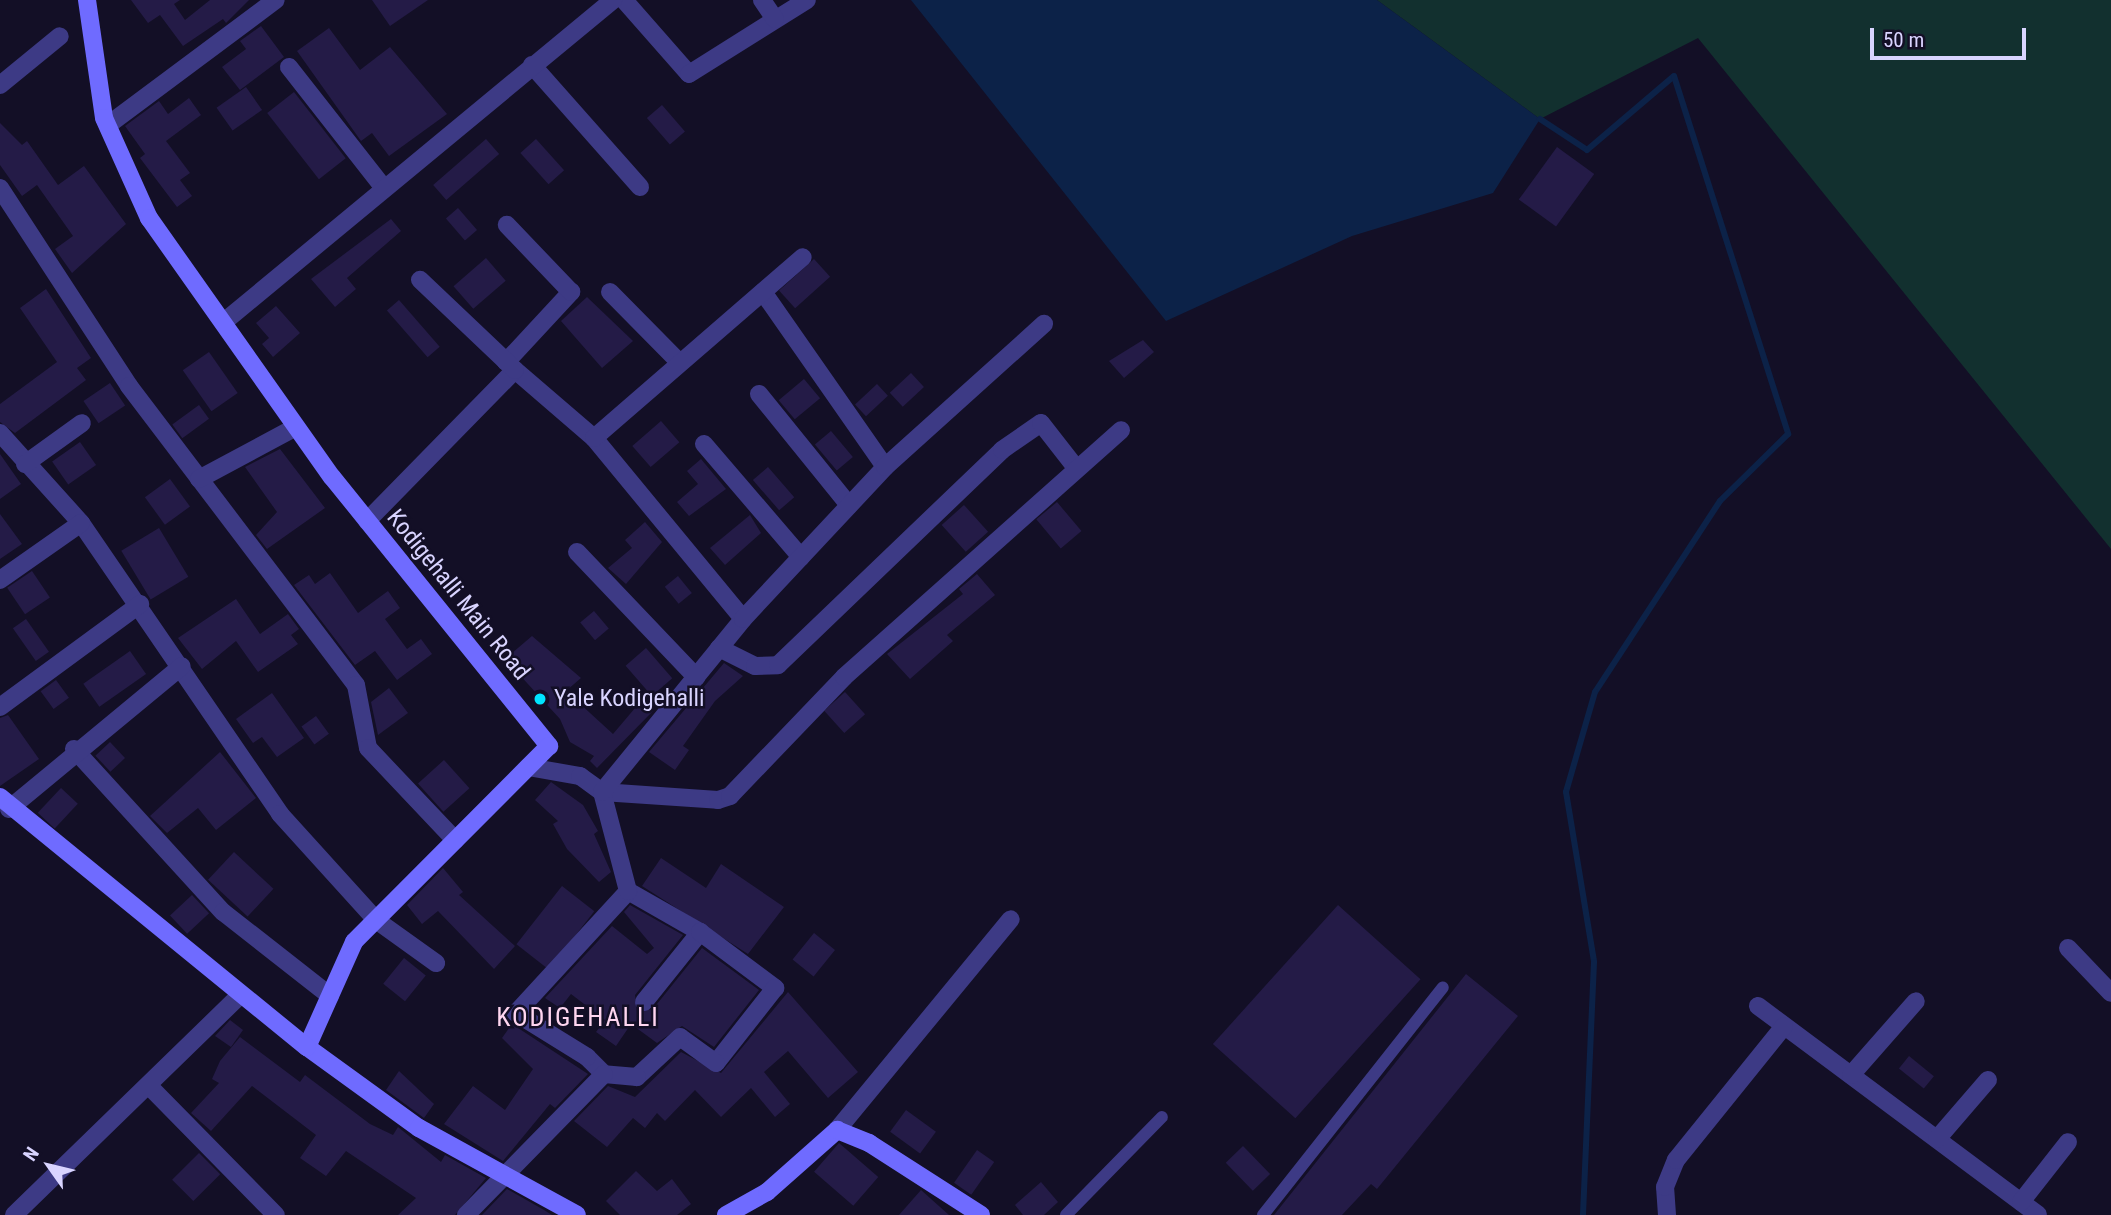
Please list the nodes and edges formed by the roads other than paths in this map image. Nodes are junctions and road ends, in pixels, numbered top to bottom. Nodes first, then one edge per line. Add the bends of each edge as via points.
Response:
1 (87, 0) edge
2 (276, 0) edge
3 (613, 0) edge
4 (624, 0) edge
5 (762, 0) edge
6 (807, 0) edge
7 (775, 19) junction
8 (60, 36) dead end
9 (532, 65) junction
10 (289, 67) dead end
11 (0, 85) edge
12 (108, 125) junction
13 (383, 187) junction
14 (640, 187) dead end
15 (0, 188) edge
16 (507, 225) dead end
17 (803, 257) dead end
18 (420, 280) dead end
19 (610, 292) dead end
20 (763, 292) junction
21 (225, 321) junction
22 (1044, 324) dead end
23 (679, 362) junction
24 (510, 366) junction
25 (759, 394) dead end
26 (82, 423) dead end
27 (296, 427) junction
28 (1121, 430) dead end
29 (0, 433) edge
30 (594, 438) junction
31 (704, 444) dead end
32 (25, 464) junction
33 (885, 467) junction
34 (1077, 469) junction
35 (199, 480) junction
36 (849, 505) junction
37 (367, 521) junction
38 (81, 523) junction
39 (577, 552) dead end
40 (801, 557) junction
41 (0, 580) edge
42 (140, 604) junction
43 (743, 619) junction
44 (719, 648) junction
45 (182, 666) junction
46 (696, 677) junction
47 (0, 707) edge
48 (74, 750) junction
49 (528, 767) junction
50 (602, 792) junction
51 (5, 803) edge
52 (455, 840) junction
53 (628, 891) junction
54 (1011, 919) dead end
55 (376, 920) junction
56 (700, 932) junction
57 (2068, 948) dead end
58 (436, 963) dead end
59 (1443, 987) dead end
60 (2111, 993) edge
61 (330, 996) junction
62 (238, 997) junction
63 (1916, 1001) dead end
64 (644, 1002) dead end
65 (1758, 1006) dead end
66 (1784, 1026) junction
67 (307, 1047) junction
68 (604, 1074) junction
69 (1851, 1075) junction
70 (1988, 1080) dead end
71 (151, 1088) junction
72 (1162, 1117) dead end
73 (837, 1130) junction
74 (1937, 1139) junction
75 (2068, 1142) dead end
76 (507, 1176) junction
77 (2021, 1202) junction
78 (14, 1215) edge
79 (276, 1215) edge
80 (466, 1215) edge
81 (577, 1215) edge
82 (726, 1215) edge
83 (981, 1215) edge
84 (1066, 1215) edge
85 (1262, 1215) edge
86 (1667, 1215) edge
87 (2038, 1215) edge

1 - 12 street, Kodigehalli Main Road
2 - 12 street
3 - 9 street
4 - 7 street via 689,74
5 - 7 street
6 - 7 street
8 - 11 street
9 - 13 street
9 - 14 street
10 - 13 street
12 - 21 street, Kodigehalli Main Road via 149,218
13 - 21 street
15 - 35 street via 129,386
16 - 24 street via 571,292
17 - 20 street
18 - 24 street
19 - 23 street
20 - 23 street
20 - 33 street
21 - 27 street, Kodigehalli Main Road
22 - 33 street
23 - 30 street
24 - 30 street
24 - 37 street
25 - 36 street
26 - 32 street
27 - 35 street
27 - 37 street, Kodigehalli Main Road
28 - 34 street
29 - 32 street
30 - 43 street
31 - 40 street
32 - 38 street
33 - 36 street
34 - 44 street via 1041,423 1002,450 778,665 755,666
34 - 50 street via 844,677 730,796 718,800
35 - 52 street via 356,685 368,748
36 - 40 street
37 - 49 street, Kodigehalli Main Road via 549,746
38 - 41 street
38 - 42 street
39 - 46 street
40 - 43 street
42 - 45 street
42 - 47 street
43 - 44 street
44 - 46 street
45 - 48 street
45 - 55 street via 280,814
46 - 50 street
48 - 51 street
48 - 61 street via 223,912
49 - 50 street via 580,776
49 - 52 street, Kodigehalli Main Road
50 - 53 street
51 - 62 street
52 - 55 street, Kodigehalli Main Road
53 - 56 street
53 - 68 street via 516,1013 587,1057
54 - 73 street
55 - 58 street
55 - 61 street, Kodigehalli Main Road via 354,942
56 - 64 street
56 - 68 street via 775,988 762,1011 716,1063 680,1037 637,1077
57 - 60 street
59 - 85 lane
61 - 67 street, Kodigehalli Main Road
62 - 67 street
62 - 71 street
63 - 69 street
65 - 66 street
66 - 69 street
66 - 86 street via 1676,1160 1665,1187
67 - 76 street via 419,1128
68 - 76 street
69 - 74 street
70 - 74 street
71 - 78 street
71 - 79 street
72 - 84 lane
73 - 82 street via 767,1192
73 - 83 street via 869,1143
74 - 77 street
75 - 77 street
76 - 80 street
76 - 81 street
77 - 87 street

